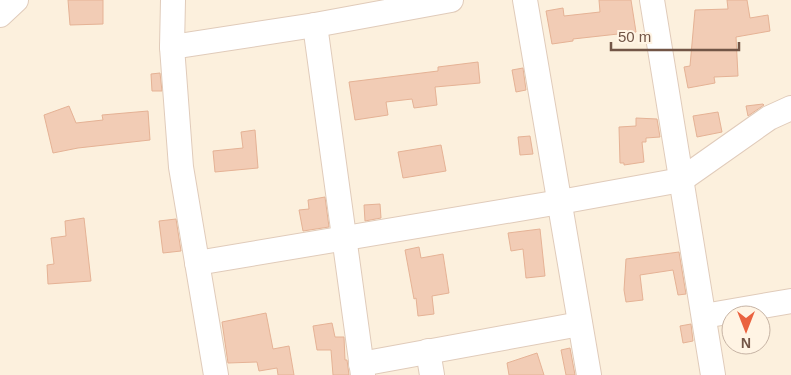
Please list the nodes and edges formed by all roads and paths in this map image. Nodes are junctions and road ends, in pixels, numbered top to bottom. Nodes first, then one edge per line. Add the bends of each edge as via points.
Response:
1 (16, 0) edge
2 (173, 0) edge
3 (451, 0) edge
4 (525, 0) edge
5 (652, 0) edge
6 (0, 15) edge
7 (315, 25) junction
8 (172, 47) junction
9 (791, 108) edge
10 (681, 180) junction
11 (560, 202) junction
12 (344, 238) junction
13 (197, 263) junction
14 (791, 301) edge
15 (704, 316) junction
16 (580, 324) junction
17 (428, 352) junction
18 (362, 369) edge
19 (216, 375) edge
20 (432, 375) edge
21 (589, 375) edge
22 (713, 375) edge

1 - 6 street
2 - 8 street
3 - 7 street
4 - 11 street
5 - 10 street
7 - 8 street
7 - 12 street
8 - 13 street via 181,167
9 - 10 street via 768,118
10 - 11 street
10 - 15 street
11 - 12 street
11 - 16 street
12 - 13 street
12 - 18 street
13 - 19 street
14 - 15 street
15 - 22 street
16 - 17 street
16 - 21 street
17 - 18 street
17 - 20 street

